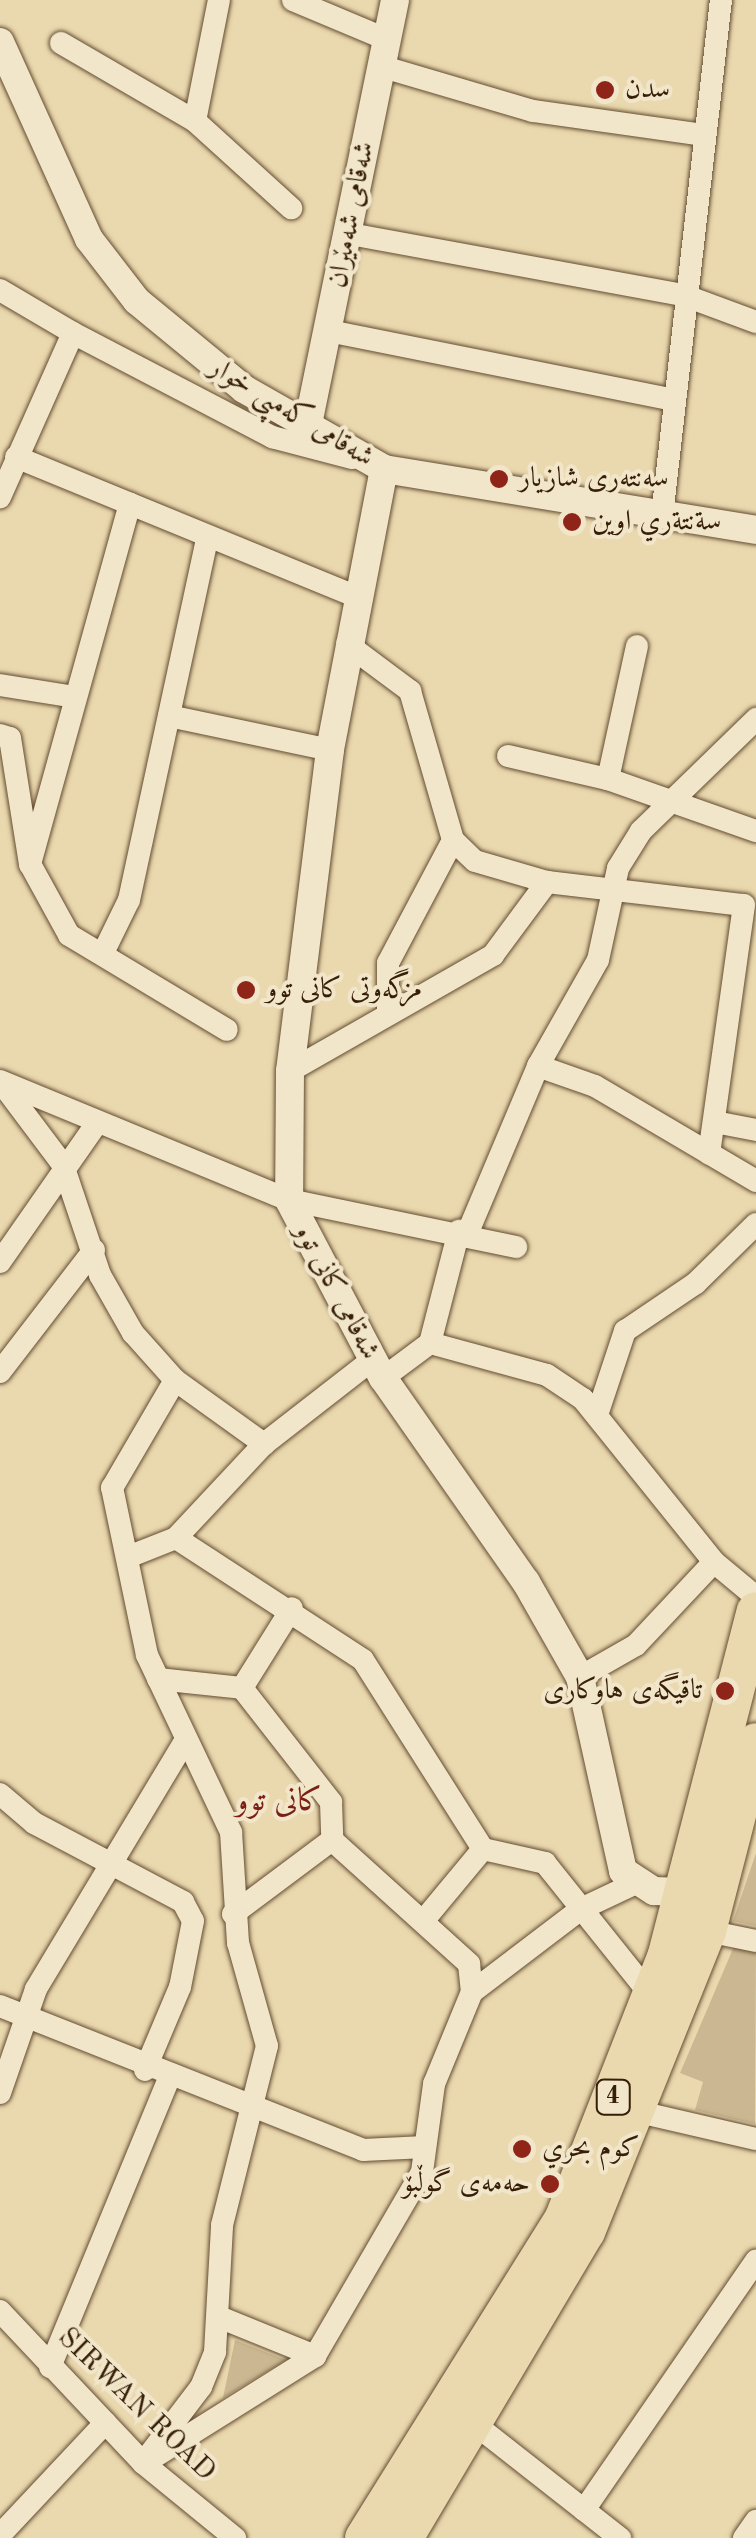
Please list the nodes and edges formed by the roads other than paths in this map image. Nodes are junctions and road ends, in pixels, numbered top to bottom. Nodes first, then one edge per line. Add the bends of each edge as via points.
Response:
1 (219, 0) edge
2 (293, 0) edge
3 (394, 0) edge
4 (721, 0) edge
5 (0, 42) edge
6 (60, 43) dead end
7 (383, 52) junction
8 (195, 121) junction
9 (704, 135) junction
10 (290, 208) dead end
11 (350, 234) junction
12 (0, 290) edge
13 (683, 294) junction
14 (756, 322) edge
15 (329, 331) junction
16 (73, 332) junction
17 (670, 399) junction
18 (307, 429) junction
19 (16, 458) junction
20 (356, 458) junction
21 (384, 469) junction
22 (0, 496) edge
23 (130, 504) junction
24 (662, 516) junction
25 (756, 530) edge
26 (207, 538) junction
27 (355, 596) junction
28 (346, 644) junction
29 (637, 646) dead end
30 (0, 685) edge
31 (74, 697) junction
32 (169, 716) junction
33 (756, 719) edge
34 (0, 735) edge
35 (330, 750) junction
36 (508, 756) dead end
37 (608, 778) junction
38 (675, 800) junction
39 (756, 831) edge
40 (453, 840) junction
41 (30, 864) junction
42 (547, 882) junction
43 (611, 888) junction
44 (103, 953) junction
45 (388, 1010) junction
46 (227, 1030) dead end
47 (538, 1066) junction
48 (290, 1071) junction
49 (0, 1081) edge
50 (720, 1123) junction
51 (95, 1126) junction
52 (756, 1130) edge
53 (709, 1154) junction
54 (63, 1165) junction
55 (756, 1181) edge
56 (290, 1200) junction
57 (756, 1224) edge
58 (464, 1231) junction
59 (516, 1248) dead end
60 (94, 1250) junction
61 (0, 1262) edge
62 (430, 1343) junction
63 (377, 1369) junction
64 (0, 1372) edge
65 (175, 1380) junction
66 (597, 1415) junction
67 (264, 1444) junction
68 (176, 1538) junction
69 (128, 1557) junction
70 (714, 1562) junction
71 (756, 1597) edge
72 (292, 1608) junction
73 (756, 1610) edge
74 (580, 1678) junction
75 (158, 1679) junction
76 (242, 1688) junction
77 (185, 1742) junction
78 (756, 1742) edge
79 (0, 1794) edge
80 (749, 1797) edge
81 (332, 1840) junction
82 (483, 1849) junction
83 (110, 1862) junction
84 (634, 1884) junction
85 (683, 1892) junction
86 (581, 1909) junction
87 (233, 1914) junction
88 (424, 1920) junction
89 (707, 1932) junction
90 (756, 1940) edge
91 (472, 1992) junction
92 (653, 1998) junction
93 (0, 2006) edge
94 (28, 2021) junction
95 (146, 2070) junction
96 (169, 2078) junction
97 (0, 2093) edge
98 (258, 2112) junction
99 (639, 2112) junction
100 (756, 2139) edge
101 (425, 2147) junction
102 (756, 2261) edge
103 (218, 2316) junction
104 (2, 2317) edge
105 (315, 2356) junction
106 (50, 2367) junction
107 (105, 2423) junction
108 (476, 2426) junction
109 (143, 2463) junction
110 (584, 2510) junction
111 (756, 2520) edge
112 (0, 2535) edge
113 (235, 2538) edge
114 (364, 2538) edge
115 (404, 2538) edge
116 (620, 2538) edge
117 (744, 2538) edge

1 - 8 street
2 - 7 street
3 - 7 street, شەقامی شەمێران
4 - 9 street
5 - 18 street, شەقامی کەمپی خوار via 40,145 112,272 204,360
6 - 8 street
7 - 9 street via 533,111
7 - 11 street, شەقامی شەمێران
8 - 10 street
9 - 13 street
11 - 13 street
11 - 15 street, شەقامی شەمێران
12 - 16 street
13 - 14 street
13 - 17 street
15 - 17 street
15 - 18 street, شەقامی شەمێران
16 - 19 street
16 - 20 street via 272,437
17 - 24 street
18 - 20 street, شەقامی کەمپی خوار
19 - 22 street
19 - 23 street
20 - 21 street, شەقامی کەمپی خوار
21 - 24 street, شەقامی کەمپی خوار
21 - 27 street, شەقامی کانی توو
23 - 26 street
23 - 31 street
24 - 25 street, شەقامی کەمپی خوار
26 - 27 street
26 - 32 street
27 - 28 street, شەقامی کانی توو
28 - 35 street, شەقامی کانی توو
28 - 40 street via 410,691
29 - 37 street
30 - 31 street
31 - 41 street
32 - 35 street
32 - 44 street via 129,900
33 - 38 street
34 - 41 street via 10,738
35 - 48 street, شەقامی کانی توو
36 - 37 street
37 - 38 street
38 - 39 street
38 - 43 street via 641,831
40 - 42 street via 475,861
40 - 45 street via 388,963
41 - 44 street via 70,935
42 - 43 street
42 - 45 street via 493,955
43 - 47 street via 598,960
43 - 50 street via 744,905
44 - 46 street
45 - 48 street
47 - 53 street via 595,1086
47 - 58 street
48 - 56 street, شەقامی کانی توو
49 - 51 street
49 - 54 street
50 - 52 street
50 - 53 street
51 - 54 street
51 - 56 street
53 - 55 street
54 - 60 street
54 - 61 street
56 - 58 street
56 - 63 street, شەقامی کانی توو
57 - 66 street via 696,1283 625,1330
58 - 59 street
58 - 62 street
60 - 64 street
60 - 65 street via 111,1300
62 - 63 street
62 - 66 street via 547,1376
63 - 67 street
63 - 74 street, شەقامی کانی توو via 526,1582
65 - 67 street
65 - 69 street via 112,1488
66 - 70 street
67 - 68 street
68 - 69 street
68 - 72 street
69 - 75 street
70 - 71 street
70 - 74 street via 636,1645
72 - 76 street
72 - 82 street via 362,1660
73 - 85 highway, 4
74 - 84 street, شەقامی کانی توو via 623,1871
75 - 76 street
75 - 77 street
76 - 81 street via 331,1802
77 - 83 street
77 - 87 street via 231,1832
78 - 80 highway, 4
79 - 83 street via 34,1823
80 - 89 highway, 4
81 - 87 street
81 - 88 street
82 - 86 street via 545,1864
82 - 88 street
83 - 94 street
83 - 95 street via 184,1902 193,1921 180,1987
84 - 85 street
84 - 86 street
85 - 92 highway, 4
86 - 91 street
86 - 92 street
87 - 98 street via 268,2046
88 - 91 street via 469,1964
89 - 90 street
89 - 99 highway, 4
91 - 101 street via 434,2084
92 - 114 highway, 4 via 564,2220
93 - 94 street
94 - 95 street
94 - 97 street
95 - 96 street
96 - 98 street
96 - 106 street
98 - 101 street via 363,2150
98 - 103 street via 222,2225
99 - 100 street
99 - 108 highway, 4 via 586,2232
101 - 105 street via 422,2172
102 - 110 street
103 - 105 street
103 - 109 street via 202,2388
104 - 106 street, SIRWAN ROAD
105 - 109 street
106 - 107 street, SIRWAN ROAD
107 - 109 street, SIRWAN ROAD
107 - 112 street
108 - 110 street
108 - 115 highway, 4
109 - 113 street, SIRWAN ROAD
110 - 116 street
111 - 117 street

